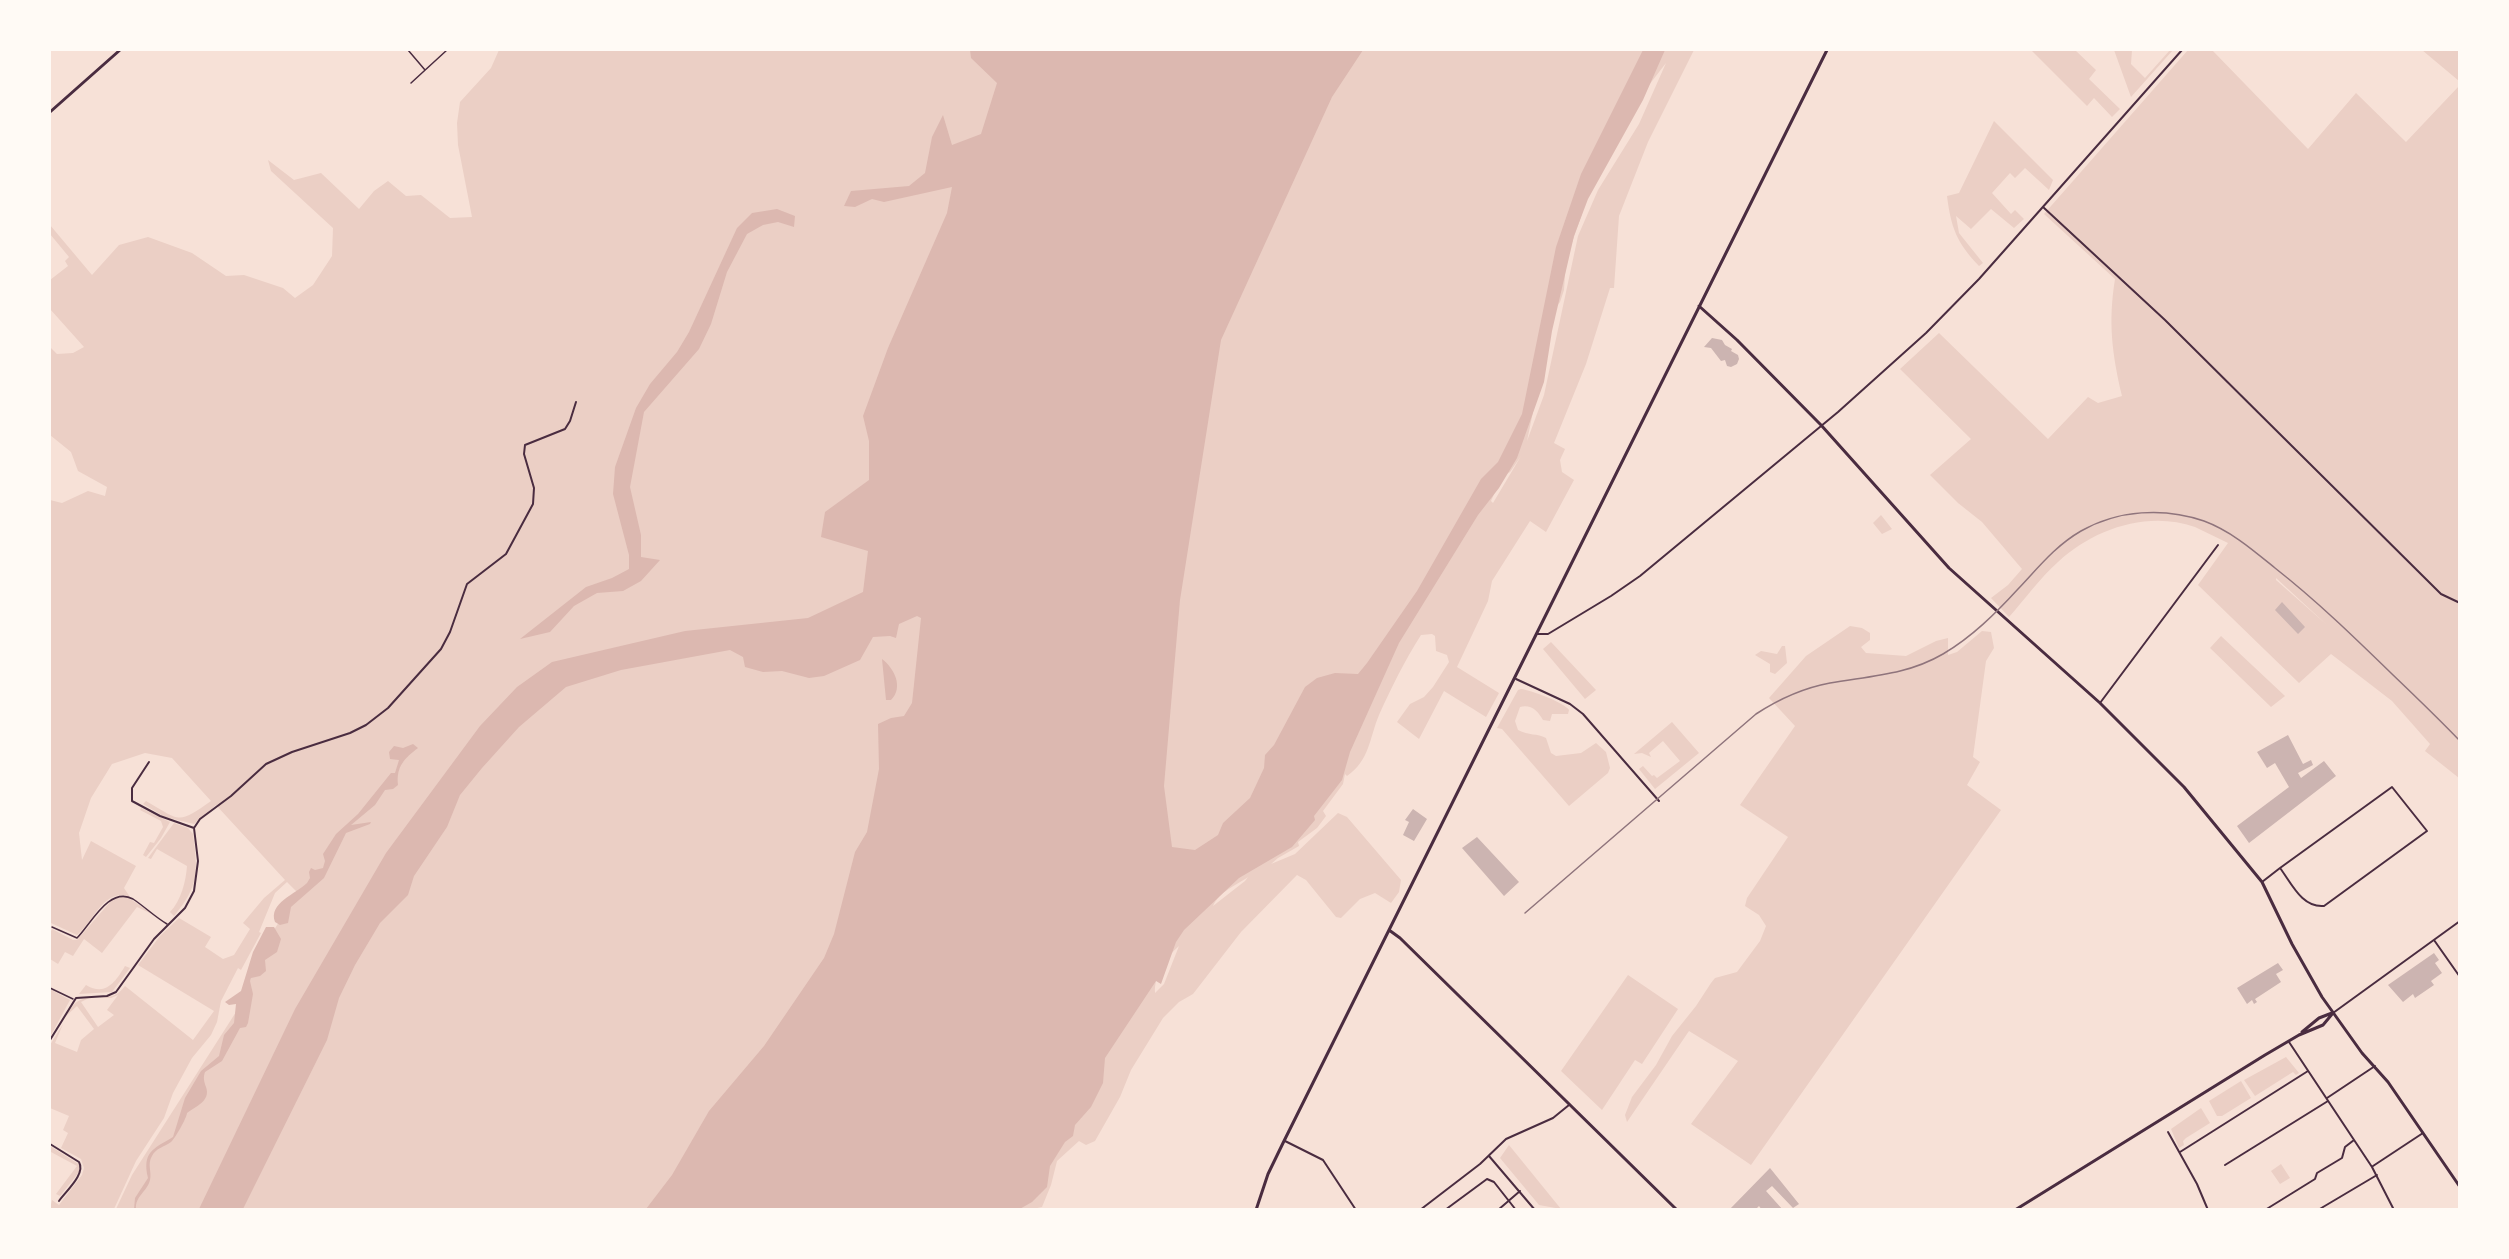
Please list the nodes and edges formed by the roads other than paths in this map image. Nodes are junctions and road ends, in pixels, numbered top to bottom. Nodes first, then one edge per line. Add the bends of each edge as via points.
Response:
1 (120, 50) edge
2 (408, 50) edge
3 (447, 50) edge
4 (1827, 50) edge
5 (2182, 50) edge
6 (426, 70) junction
7 (411, 83) dead end
8 (50, 112) edge
9 (2043, 207) junction
10 (1699, 306) junction
11 (576, 402) dead end
12 (1821, 425) junction
13 (2218, 545) dead end
14 (2460, 603) edge
15 (1535, 634) junction
16 (1514, 678) junction
17 (2100, 704) junction
18 (149, 762) dead end
19 (1659, 801) dead end
20 (194, 828) junction
21 (2280, 868) junction
22 (2262, 882) junction
23 (2460, 921) edge
24 (168, 925) junction
25 (52, 927) dead end
26 (1389, 930) junction
27 (2434, 940) junction
28 (2460, 976) edge
29 (50, 988) edge
30 (74, 999) junction
31 (2333, 1013) junction
32 (2299, 1035) junction
33 (50, 1040) edge
34 (2289, 1041) junction
35 (2374, 1066) junction
36 (2308, 1071) junction
37 (2327, 1100) junction
38 (1569, 1104) junction
39 (2168, 1132) dead end
40 (2423, 1133) junction
41 (2354, 1140) junction
42 (1284, 1141) junction
43 (50, 1144) edge
44 (2180, 1152) junction
45 (1489, 1156) junction
46 (2225, 1165) dead end
47 (2372, 1167) junction
48 (2377, 1175) junction
49 (2460, 1187) edge
50 (1520, 1191) junction
51 (59, 1200) dead end
52 (1509, 1201) junction
53 (1256, 1209) edge
54 (1356, 1209) edge
55 (1420, 1209) edge
56 (1445, 1209) edge
57 (1497, 1209) edge
58 (1516, 1209) edge
59 (1535, 1209) edge
60 (1677, 1209) edge
61 (2015, 1209) edge
62 (2208, 1209) edge
63 (2265, 1209) edge
64 (2318, 1209) edge
65 (2394, 1209) edge

1 - 8 street
2 - 6 lane
3 - 6 lane
4 - 10 street
5 - 9 street
6 - 7 lane
9 - 12 street via 1926,333
9 - 14 street via 2173,327 2441,594
10 - 12 street via 1731,333
10 - 15 street
11 - 20 street via 565,429 525,445 534,488 533,504 506,554 469,582 447,639 433,658 388,708 366,725 266,764
12 - 15 street via 1623,588 1548,634
12 - 17 street via 1949,568
13 - 17 street
15 - 16 street
16 - 19 street via 1583,714
16 - 26 street
17 - 22 street via 2179,780
18 - 20 street via 132,788 132,801
20 - 24 street via 198,853 196,885 185,908
21 - 21 street via 2392,787 2427,831 2324,906 2306,903
21 - 22 street
22 - 31 street
23 - 27 street
24 - 25 lane via 133,899 121,895 111,899 77,938
24 - 30 street via 116,992
26 - 38 street
26 - 42 street
27 - 28 street
27 - 31 street
29 - 30 lane
30 - 33 street
31 - 32 street via 2319,1018
31 - 32 street via 2323,1025
31 - 35 street
32 - 34 street
34 - 36 street
34 - 61 street
35 - 37 street
35 - 40 street
36 - 37 street
36 - 44 street
37 - 41 street
37 - 46 street
38 - 45 street via 1553,1118 1506,1139
38 - 60 street
39 - 44 street
40 - 47 street
40 - 49 street
41 - 47 street
41 - 63 street via 2344,1147 2342,1158 2317,1173 2315,1179
42 - 53 street
42 - 54 street via 1323,1160
43 - 51 street via 81,1166
44 - 62 street
45 - 50 street
45 - 55 street
47 - 48 street
48 - 64 street
48 - 65 street
50 - 52 street
50 - 59 street
52 - 56 street via 1494,1182 1485,1179
52 - 57 street
52 - 58 street

